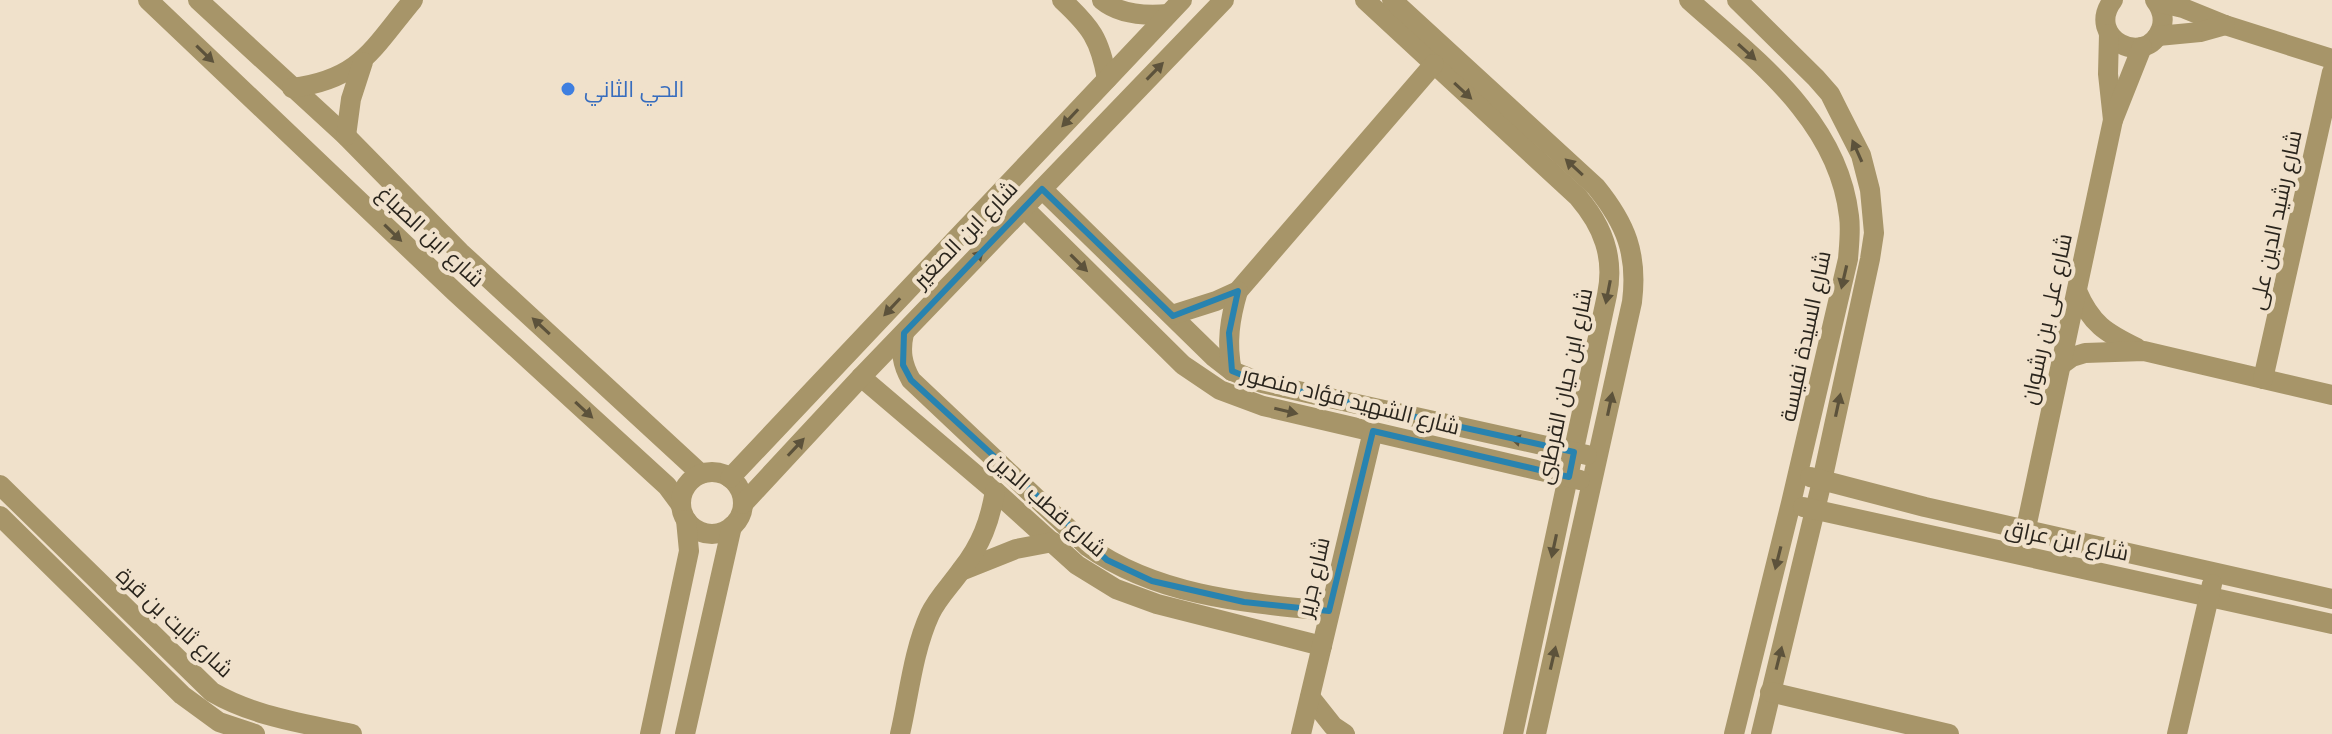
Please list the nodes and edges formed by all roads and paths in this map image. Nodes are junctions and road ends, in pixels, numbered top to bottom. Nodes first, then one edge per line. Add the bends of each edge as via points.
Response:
1 (148, 0) edge
2 (198, 0) edge
3 (413, 0) edge
4 (1062, 0) edge
5 (1102, 0) edge
6 (1224, 0) edge
7 (1365, 0) edge
8 (1392, 0) edge
9 (1689, 0) edge
10 (1737, 0) edge
11 (2156, 1) edge
12 (1175, 7) edge
13 (2106, 12) edge
14 (2225, 25) junction
15 (2149, 43) junction
16 (2332, 59) edge
17 (363, 62) junction
18 (1434, 64) junction
19 (2332, 72) edge
20 (1107, 79) junction
21 (292, 88) junction
22 (2113, 120) junction
23 (346, 136) junction
24 (1042, 189) junction
25 (1024, 208) junction
26 (1238, 291) junction
27 (2077, 291) junction
28 (1172, 315) junction
29 (1189, 332) junction
30 (904, 333) junction
31 (2144, 351) junction
32 (1169, 352) junction
33 (2061, 365) junction
34 (1232, 371) junction
35 (861, 377) junction
36 (2263, 379) junction
37 (2332, 395) edge
38 (1373, 431) junction
39 (1574, 452) junction
40 (1598, 458) junction
41 (1799, 473) junction
42 (701, 474) junction
43 (1569, 477) junction
44 (730, 478) junction
45 (1822, 481) junction
46 (1593, 483) junction
47 (0, 485) edge
48 (995, 491) junction
49 (1791, 503) junction
50 (743, 504) junction
51 (1815, 510) junction
52 (684, 513) junction
53 (0, 516) edge
54 (732, 526) junction
55 (2026, 528) junction
56 (1053, 542) junction
57 (961, 571) junction
58 (73, 572) junction
59 (2215, 572) junction
60 (2209, 595) junction
61 (2332, 599) edge
62 (1329, 611) junction
63 (2332, 624) edge
64 (1322, 646) junction
65 (1770, 692) junction
66 (1310, 697) junction
67 (255, 734) edge
68 (352, 734) edge
69 (650, 734) edge
70 (685, 734) edge
71 (900, 734) edge
72 (1301, 734) edge
73 (1345, 734) edge
74 (1513, 734) edge
75 (1536, 734) edge
76 (1734, 734) edge
77 (1761, 734) edge
78 (1949, 734) edge
79 (2177, 734) edge

1 -> 52 street, شارع ابن الصباغ via 667,486
2 - 21 street, شارع ابن الصباغ
3 - 17 street
4 - 20 street via 1100,44
5 - 12 street via 1115,10 1151,15
24 -> 6 street, شارع ابن الصغير
7 - 18 street, شارع ابن حيان القرطبى
40 -> 8 street via 1635,282 1623,226 1596,187
9 -> 41 street, شارع السيدة نفيسة via 1785,87 1832,153 1842,181 1850,218 1848,259
45 -> 10 street via 1870,259 1870,190 1861,155 1830,94
11 - 14 street
11 - 15 street via 2163,17 2160,32
12 - 20 street, شارع ابن الصغير
13 - 15 street via 2115,41 2123,46
13 - 22 street, شارع على بن رشوان
14 - 15 street via 2158,36
14 - 16 street
15 - 22 street, شارع على بن رشوان
17 - 21 street via 329,81
17 - 23 street
18 - 26 street
18 -> 39 street, شارع ابن حيان القرطبى via 1578,197 1602,231 1611,278
19 - 36 street, شارع رشيد الدين على
20 -> 44 street, شارع ابن الصغير
21 - 23 street, شارع ابن الصباغ
22 - 27 street, شارع على بن رشوان
42 -> 23 street, شارع ابن الصباغ via 460,252
24 - 25 street, شارع ابن الصغير
24 - 28 street, شارع الشهيد فؤاد منصور
30 -> 25 street, شارع ابن الصغير
25 -> 32 street, شارع الشهيد فؤاد منصور
26 - 28 street
26 - 34 street via 1230,318
27 - 31 street via 2094,322
27 - 33 street, شارع على بن رشوان
28 - 29 street, شارع الشهيد فؤاد منصور
29 - 32 street
29 - 34 street, شارع الشهيد فؤاد منصور
30 - 35 street, شارع ابن الصغير
30 - 62 street, شارع قطب الدين via 903,365 911,380 1107,560 1152,581 1244,602
31 - 33 street via 2085,353
31 - 36 street
32 -> 38 street, شارع الشهيد فؤاد منصور via 1200,378 1241,400
33 - 55 street, شارع على بن رشوان
39 -> 34 street, شارع الشهيد فؤاد منصور via 1262,383
35 - 48 street, شارع قطب الدين
50 -> 35 street, شارع ابن الصغير
36 - 37 street
38 - 43 street, شارع الشهيد فؤاد منصور
38 - 62 street, شارع جرير
39 - 40 street, شارع الشهيد فؤاد منصور
39 - 43 street, شارع ابن حيان القرطبى
40 - 46 street
41 - 45 street, شارع ابن عراق
41 - 49 street, شارع السيدة نفيسة
42 - 44 street via 716,472
42 - 52 street via 684,490
43 - 46 street, شارع الشهيد فؤاد منصور
43 -> 74 street, شارع ابن حيان القرطبى
44 - 50 street
45 - 51 street
45 - 55 street, شارع ابن عراق
75 -> 46 street
47 - 58 street, شارع ثابت بن قرة
48 - 56 street, شارع قطب الدين
48 - 57 street via 989,523
49 - 51 street, شارع ابن عراق
49 -> 76 street, شارع السيدة نفيسة
50 - 54 street
51 - 60 street, شارع ابن عراق
65 -> 51 street
52 - 54 street via 703,532
52 - 69 street via 689,551
53 - 58 street, شارع ثابت بن قرة
54 - 70 street
55 - 59 street, شارع ابن عراق
56 - 57 street via 1016,549
56 - 64 street, شارع قطب الدين via 1077,565 1134,597
57 - 71 street via 929,617
58 - 67 street, شارع ثابت بن قرة via 182,695 219,722
58 - 68 street, شارع ثابت بن قرة via 234,705
59 - 60 street
59 - 61 street, شارع ابن عراق
60 - 63 street, شارع ابن عراق
60 - 79 street
62 - 64 street, شارع جرير
64 - 66 street, شارع جرير
65 - 77 street
65 - 78 street
66 - 72 street, شارع جرير
66 - 73 street

